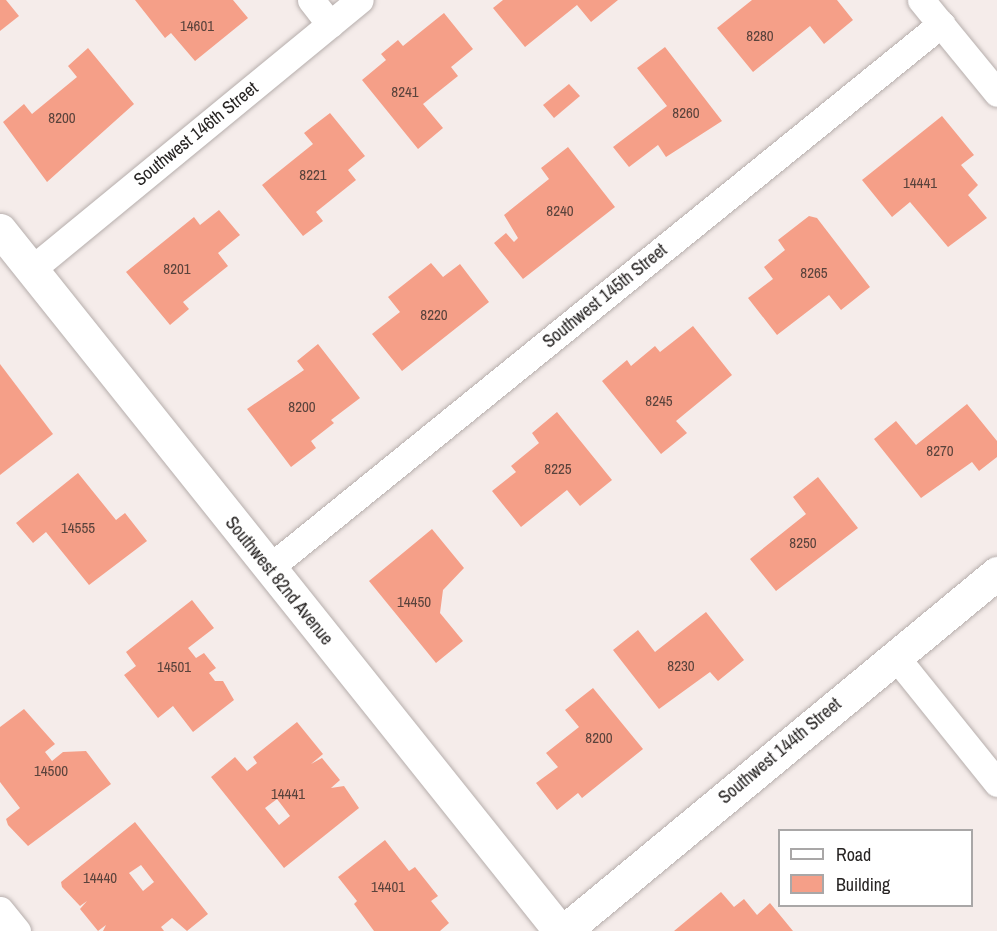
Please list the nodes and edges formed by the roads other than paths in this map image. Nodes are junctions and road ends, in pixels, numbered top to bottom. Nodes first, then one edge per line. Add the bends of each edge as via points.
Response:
1 (311, 0) edge
2 (360, 0) edge
3 (921, 0) edge
4 (330, 24) junction
5 (941, 24) junction
6 (997, 93) edge
7 (0, 230) edge
8 (32, 269) junction
9 (269, 568) junction
10 (997, 573) edge
11 (895, 656) junction
12 (997, 783) edge
13 (0, 910) edge
14 (17, 931) edge
15 (562, 931) edge

1 - 4 street
2 - 4 street, Southwest 146th Street
3 - 5 street
4 - 8 street, Southwest 146th Street
5 - 6 street
5 - 9 street, Southwest 145th Street
7 - 8 street, Southwest 82nd Avenue
8 - 9 street, Southwest 82nd Avenue
9 - 15 street, Southwest 82nd Avenue
10 - 11 street, Southwest 144th Street
11 - 12 street
11 - 15 street, Southwest 144th Street
13 - 14 street

